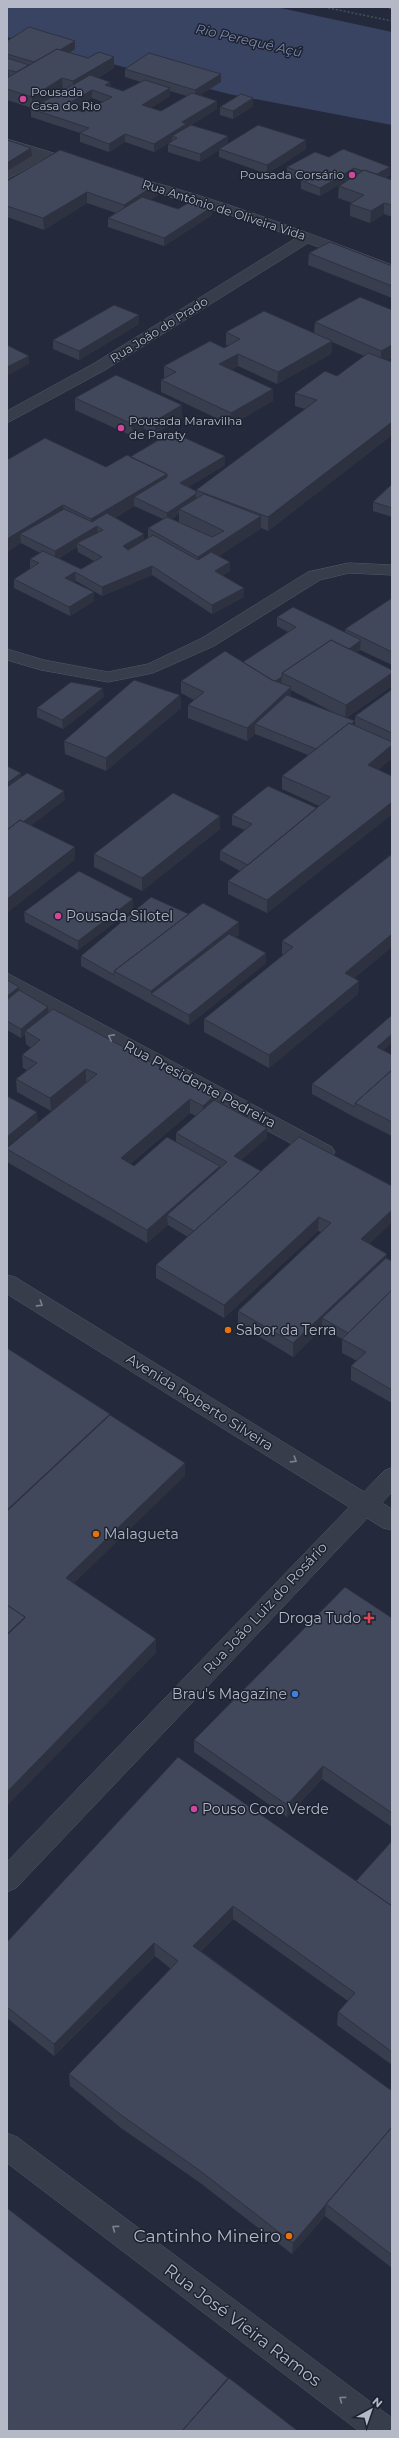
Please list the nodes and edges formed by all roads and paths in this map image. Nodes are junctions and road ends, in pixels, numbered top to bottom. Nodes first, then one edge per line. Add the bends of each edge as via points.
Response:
1 (324, 7) edge
2 (385, 7) edge
3 (392, 9) edge
4 (392, 22) edge
5 (7, 143) edge
6 (43, 154) junction
7 (89, 168) edge
8 (7, 175) edge
9 (112, 175) edge
10 (308, 238) junction
11 (392, 270) edge
12 (7, 418) edge
13 (392, 570) edge
14 (7, 654) edge
15 (7, 980) edge
16 (343, 1162) edge
17 (7, 1284) edge
18 (392, 1477) edge
19 (365, 1503) junction
20 (392, 1521) edge
21 (7, 1880) edge
22 (7, 2146) edge
23 (384, 2431) edge

1 - 4 path
2 - 3 path
5 - 6 street
6 - 7 street
6 - 8 street
9 - 10 street, Rua Antônio de Oliveira Vida via 264,221
10 - 11 street, Rua Antônio de Oliveira Vida
10 - 12 street, Rua João do Prado via 99,367
13 - 14 street via 349,568 314,576 208,642 153,668 108,677 41,665
16 -> 15 street, Rua Presidente Pedreira
17 -> 19 street, Avenida Roberto Silveira
18 - 19 street, Rua João Luiz do Rosário
19 - 20 street, Avenida Roberto Silveira
19 - 21 street, Rua João Luiz do Rosário
23 -> 22 street, Rua José Vieira Ramos

